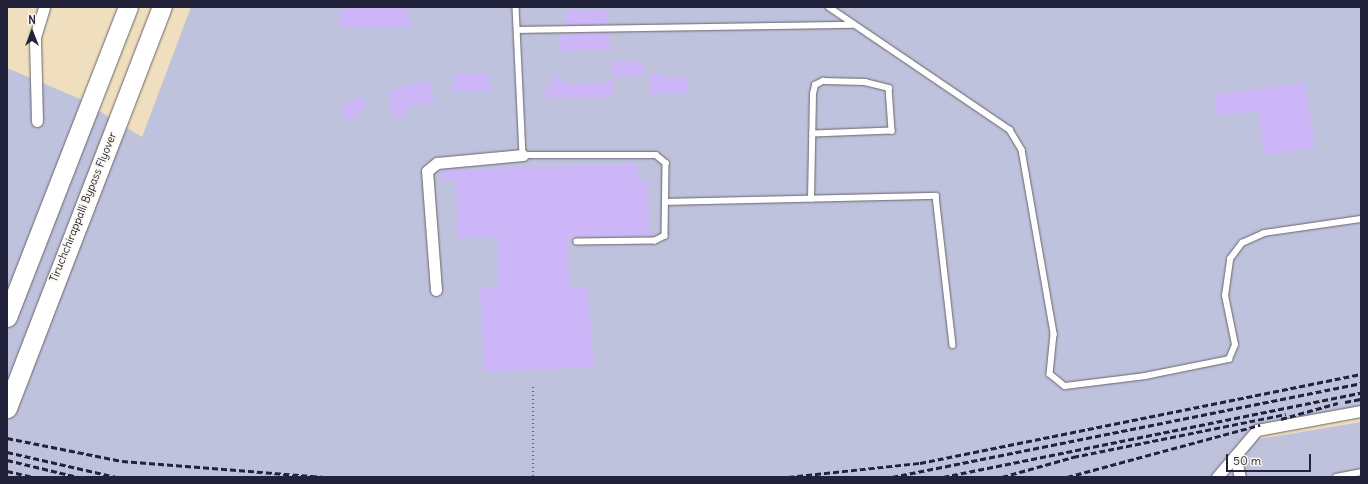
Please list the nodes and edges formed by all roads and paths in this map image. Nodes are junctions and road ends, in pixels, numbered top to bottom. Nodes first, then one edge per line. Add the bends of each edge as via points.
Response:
1 (44, 7) edge
2 (128, 7) edge
3 (162, 7) edge
4 (516, 7) edge
5 (829, 7) edge
6 (852, 25) junction
7 (516, 30) junction
8 (37, 121) dead end
9 (813, 134) junction
10 (523, 155) junction
11 (811, 199) junction
12 (666, 202) junction
13 (1361, 219) edge
14 (577, 242) dead end
15 (436, 290) dead end
16 (7, 317) edge
17 (953, 345) dead end
18 (533, 387) dead end
19 (7, 408) edge
20 (1361, 411) edge
21 (1235, 456) junction
22 (1361, 472) edge
23 (534, 477) edge
24 (1217, 477) edge
25 (1240, 477) edge
26 (1336, 477) edge

1 - 8 street via 35,37
2 - 16 highway
3 - 19 highway, Tiruchchirappalli Bypass Flyover
4 - 7 lane
5 - 6 lane
6 - 7 lane
6 - 13 lane via 1010,130 1022,150 1054,334 1050,374 1065,386 1145,376 1229,359 1235,345 1224,296 1230,259 1242,243 1264,233
7 - 10 lane
9 - 9 lane via 813,94 818,82 865,82 889,88 892,131
9 - 11 lane
10 - 12 lane via 656,155 666,163
10 - 15 street via 437,163 428,171
11 - 12 lane
11 - 17 lane via 936,196
12 - 14 lane via 665,236 655,242
18 - 23 path
20 - 21 street via 1257,430
21 - 24 street
21 - 25 street
22 - 26 lane

